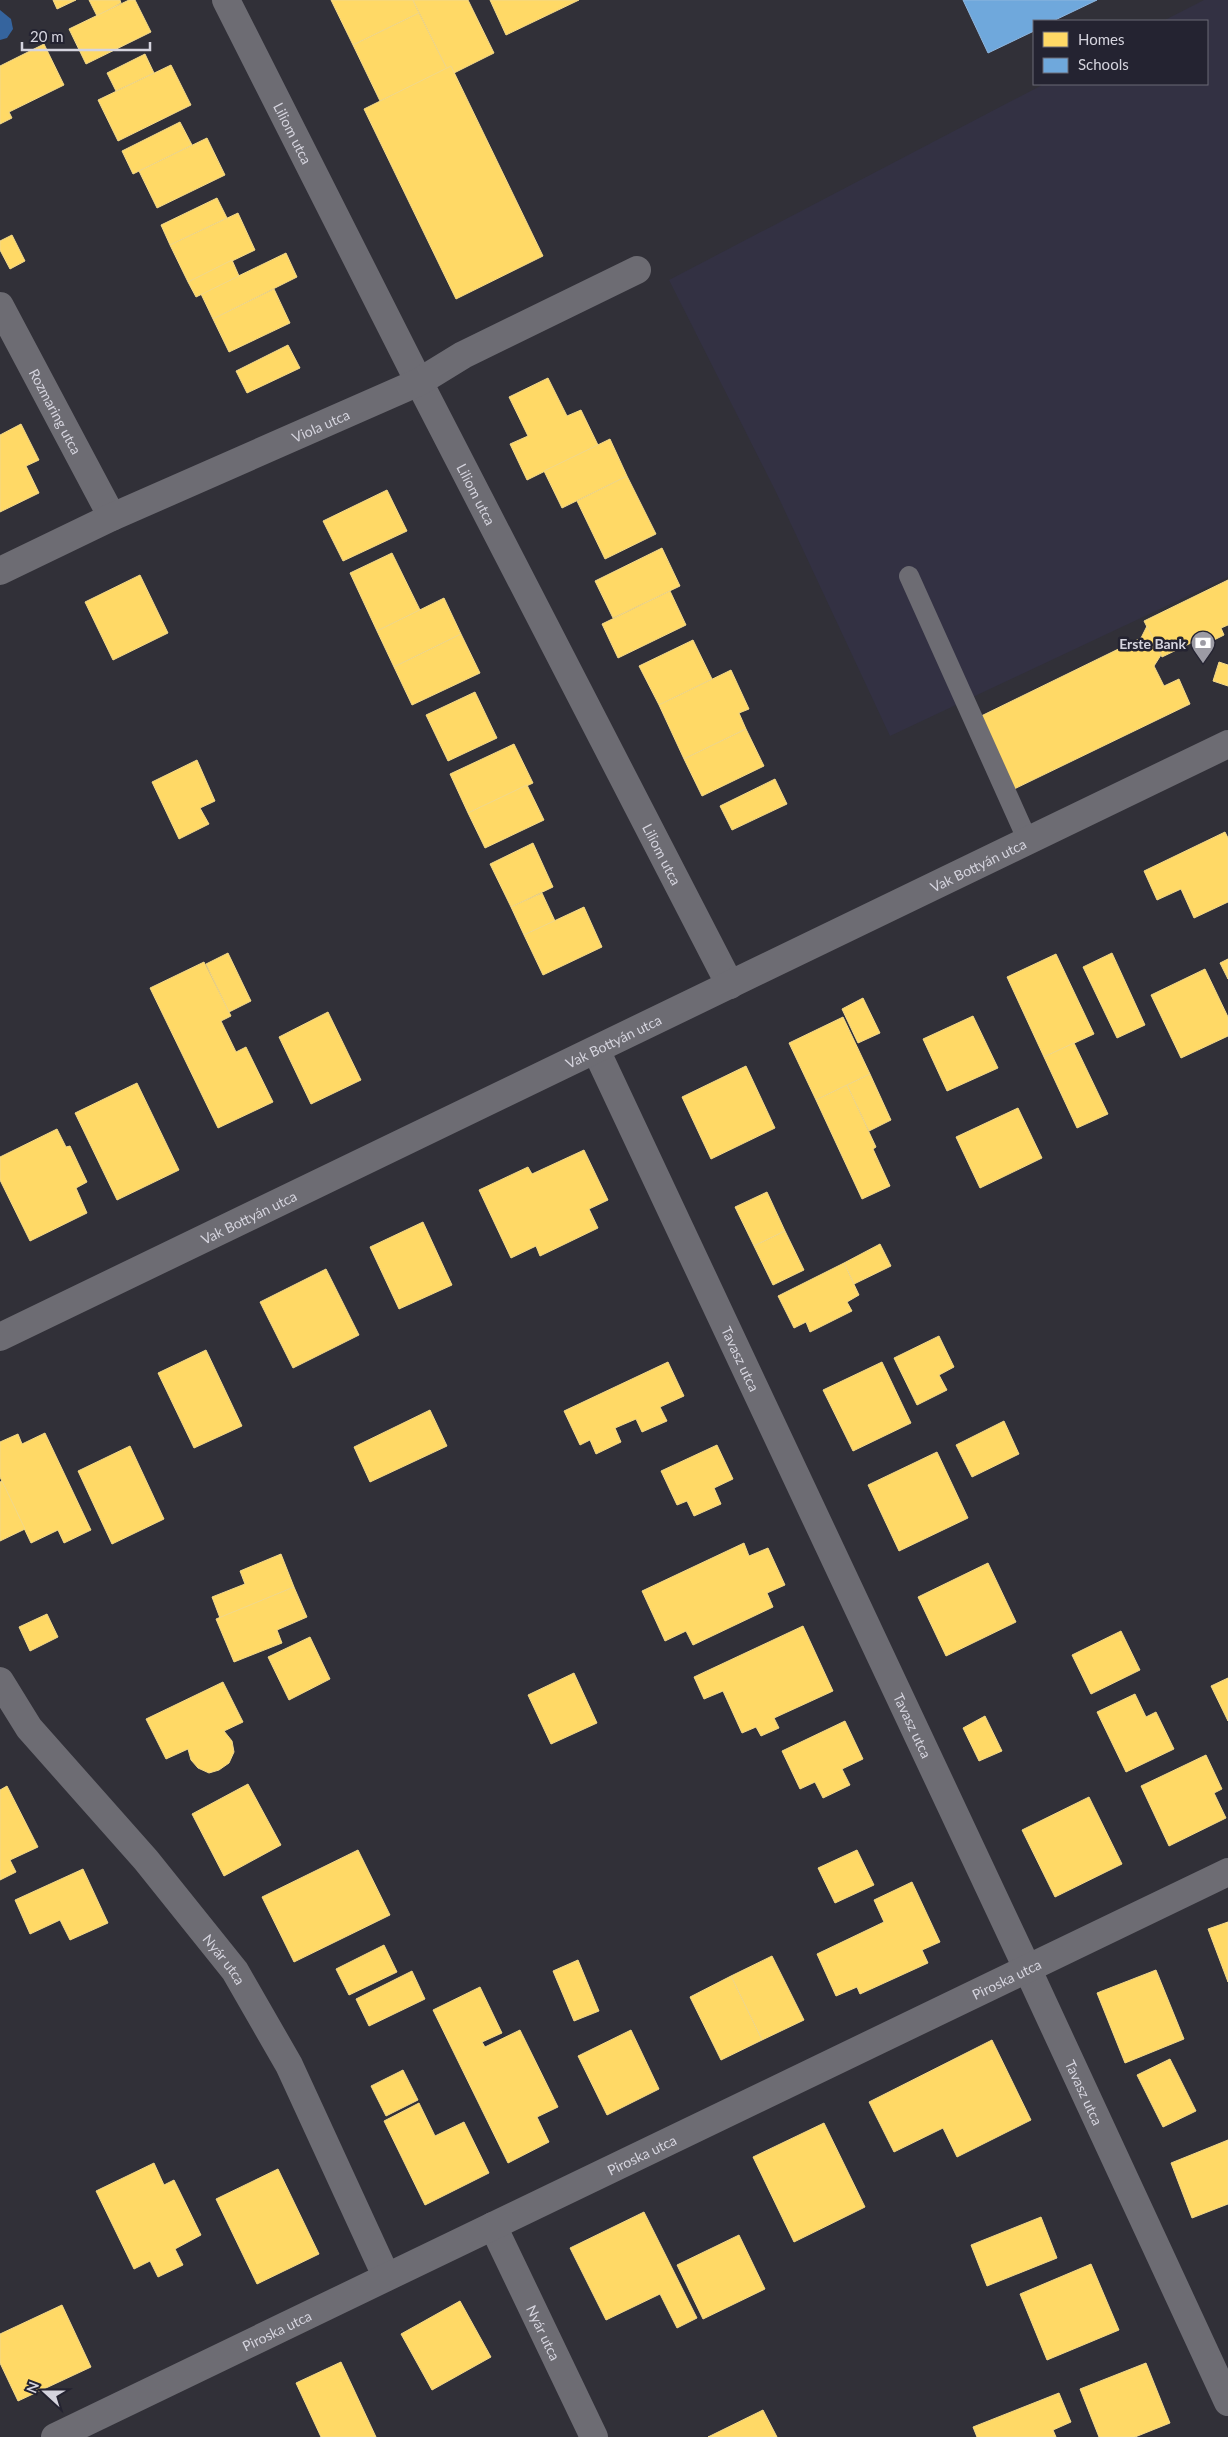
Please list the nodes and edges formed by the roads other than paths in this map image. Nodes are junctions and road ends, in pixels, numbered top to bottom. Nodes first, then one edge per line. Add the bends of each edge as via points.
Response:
1 (226, 0) edge
2 (637, 270) dead end
3 (0, 306) edge
4 (419, 382) junction
5 (112, 517) junction
6 (0, 570) edge
7 (909, 576) dead end
8 (1228, 744) edge
9 (1028, 841) junction
10 (730, 985) junction
11 (596, 1050) junction
12 (0, 1337) edge
13 (0, 1681) edge
14 (1228, 1872) edge
15 (1028, 1968) junction
16 (493, 2226) junction
17 (386, 2276) junction
18 (1228, 2402) edge
19 (55, 2437) edge
20 (594, 2437) edge

1 - 4 street, Liliom utca
2 - 4 street, Viola utca via 463,356
3 - 5 street, Rozmaring utca
4 - 5 street, Viola utca
4 - 10 street, Liliom utca
5 - 6 street, Viola utca
7 - 9 lane
8 - 9 street, Vak Bottyán utca
9 - 10 street, Vak Bottyán utca
10 - 11 street, Vak Bottyán utca
11 - 12 street, Vak Bottyán utca
11 - 15 street, Tavasz utca
13 - 17 street, Nyár utca via 29,1728 146,1860 235,1971 289,2065
14 - 15 street, Piroska utca
15 - 16 street, Piroska utca
15 - 18 street, Tavasz utca
16 - 17 street, Piroska utca
16 - 20 street, Nyár utca
17 - 19 street, Piroska utca

